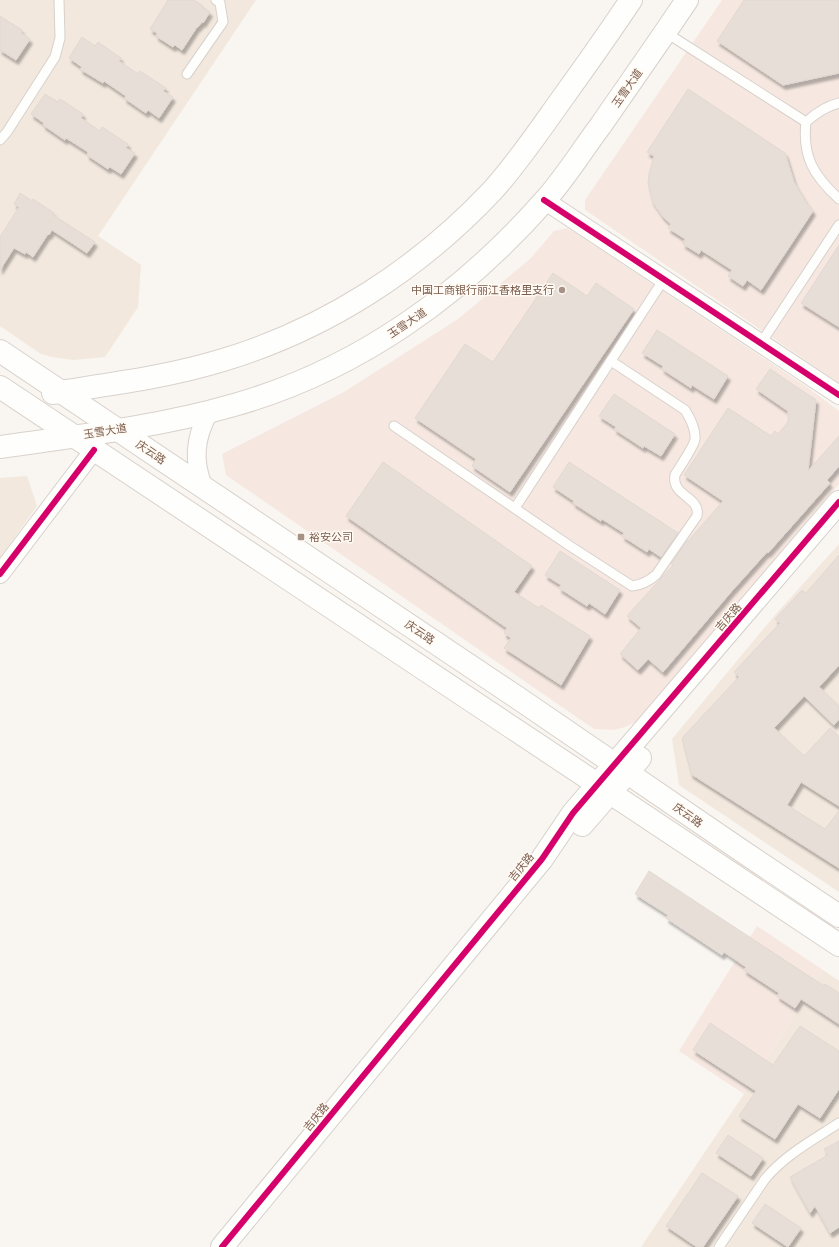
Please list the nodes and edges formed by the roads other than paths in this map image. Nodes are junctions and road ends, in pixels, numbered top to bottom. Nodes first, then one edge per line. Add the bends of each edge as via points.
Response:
1 (59, 0) edge
2 (216, 0) edge
3 (631, 0) edge
4 (687, 0) edge
5 (665, 32) junction
6 (187, 74) dead end
7 (839, 103) edge
8 (806, 122) junction
9 (0, 140) edge
10 (839, 199) edge
11 (544, 200) junction
12 (839, 225) edge
13 (664, 279) junction
14 (761, 343) junction
15 (0, 351) edge
16 (611, 361) junction
17 (60, 392) junction
18 (5, 395) edge
19 (839, 395) edge
20 (209, 412) junction
21 (394, 426) dead end
22 (117, 430) junction
23 (74, 436) junction
24 (0, 447) edge
25 (94, 450) junction
26 (204, 488) junction
27 (839, 502) edge
28 (515, 508) junction
29 (839, 526) edge
30 (0, 574) edge
31 (621, 768) junction
32 (604, 789) junction
33 (839, 916) edge
34 (839, 945) edge
35 (839, 1123) edge
36 (222, 1247) edge
37 (719, 1247) edge

1 - 9 lane via 60,38 55,57
2 - 6 lane via 220,3 223,22
3 - 17 main road via 531,144 503,178 451,231 380,286 323,320 276,342 240,355 157,377
4 - 5 main road, 玉雪大道
5 - 8 lane
5 - 11 main road, 玉雪大道 via 572,165
7 - 8 lane via 824,109
8 - 10 lane via 805,146 812,168 825,187
11 - 13 street
11 - 20 main road, 玉雪大道 via 505,244 458,286 376,344 287,387
12 - 14 lane
13 - 14 street
13 - 16 lane
14 - 19 street
15 - 17 main road, 庆云路
16 - 28 lane
16 - 28 lane via 685,410 689,417 696,441 675,475 674,481 676,488 696,506 697,516 656,575 645,583 632,586
17 - 18 main road
17 - 22 main road, 庆云路
18 - 23 main road
20 - 22 main road, 玉雪大道
20 - 26 street via 197,444 197,466
21 - 28 lane
22 - 23 main road, 玉雪大道
22 - 26 main road, 庆云路
23 - 24 main road, 玉雪大道
23 - 25 main road
25 - 30 street
25 - 32 main road
26 - 31 main road, 庆云路
27 - 31 main road, 吉庆路
29 - 31 main road, 吉庆路
31 - 32 main road, 吉庆路
31 - 33 main road, 庆云路
32 - 34 main road
32 - 36 main road, 吉庆路 via 573,813 542,859
35 - 37 lane via 772,1170

